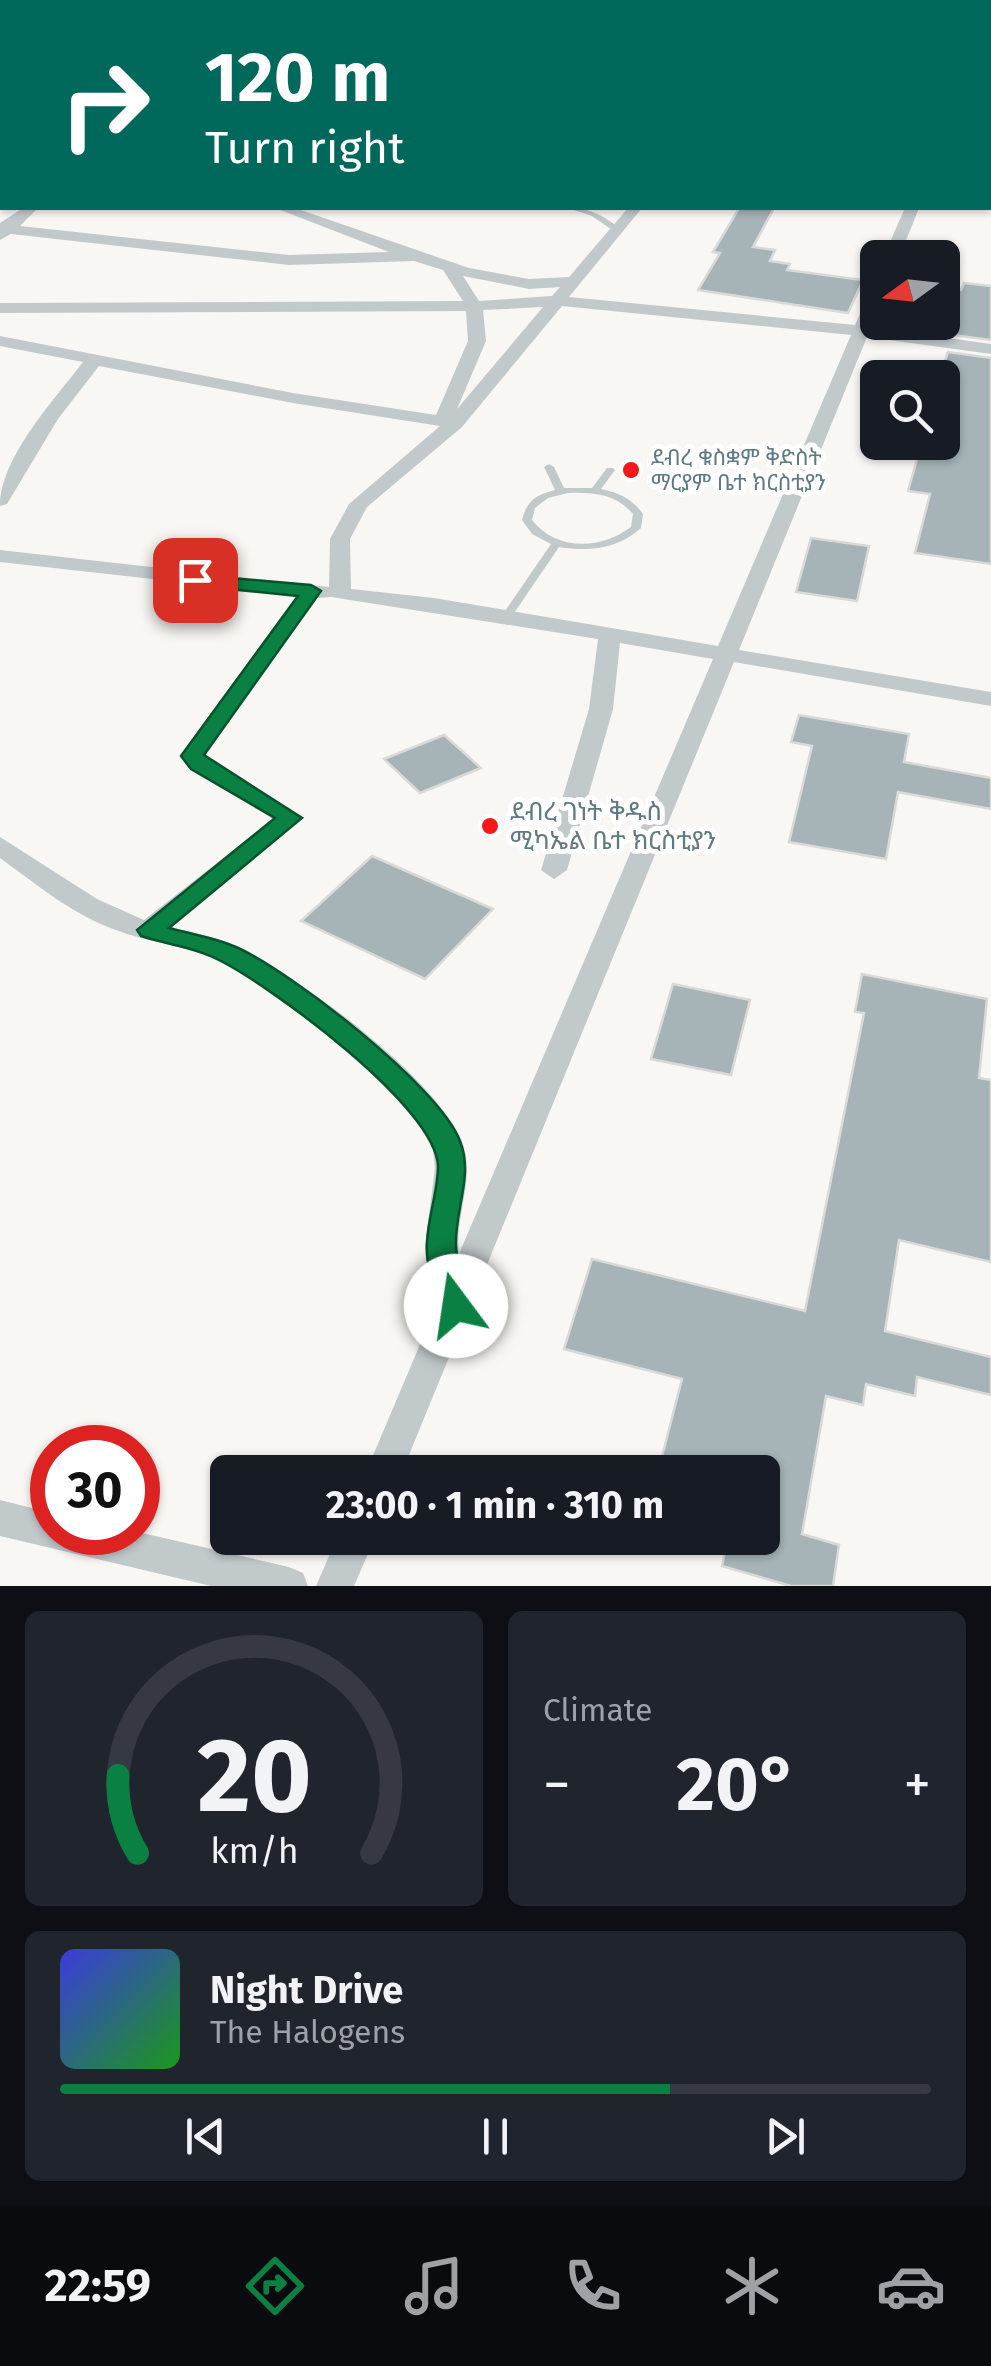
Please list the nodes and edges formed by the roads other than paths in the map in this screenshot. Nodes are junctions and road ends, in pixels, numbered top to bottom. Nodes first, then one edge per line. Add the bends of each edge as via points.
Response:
1 (28, 210) edge
2 (288, 210) edge
3 (580, 210) edge
4 (633, 210) edge
5 (911, 210) edge
6 (618, 230) junction
7 (2, 231) edge
8 (899, 240) edge
9 (422, 256) junction
10 (448, 265) junction
11 (577, 281) junction
12 (559, 301) junction
13 (474, 306) junction
14 (0, 308) edge
15 (860, 331) edge
16 (860, 333) edge
17 (0, 340) edge
18 (923, 340) edge
19 (991, 350) edge
20 (96, 358) junction
21 (449, 421) junction
22 (548, 467) dead end
23 (610, 470) dead end
24 (595, 491) junction
25 (561, 492) junction
26 (0, 500) edge
27 (556, 542) junction
28 (0, 556) edge
29 (311, 591) junction
30 (340, 594) junction
31 (506, 617) junction
32 (610, 635) junction
33 (727, 654) junction
34 (991, 699) edge
35 (0, 845) edge
36 (554, 870) dead end
37 (150, 930) junction
38 (456, 1306) junction
39 (391, 1455) edge
40 (0, 1518) edge
41 (30, 1526) edge
42 (158, 1555) edge
43 (349, 1555) edge
44 (290, 1586) edge
45 (335, 1586) edge

1 - 7 street
2 - 9 street
3 - 6 lane
4 - 6 street
5 - 8 street
6 - 11 street
7 - 9 street via 289,260
9 - 10 street
10 - 11 street via 521,284
10 - 13 street
11 - 12 street
12 - 13 street
12 - 15 street
12 - 21 street
13 - 14 street
13 - 21 street via 478,341
16 - 33 street
17 - 20 street
18 - 19 street
20 - 21 street
20 - 26 street via 50,417
21 - 30 street via 359,504 340,540
22 - 25 lane
23 - 24 lane
24 - 25 lane
24 - 27 lane via 634,508 636,528 597,546
25 - 27 lane via 536,501 526,513 536,533
27 - 31 lane
28 - 29 street
29 - 30 street
29 - 37 street via 192,756 290,818
30 - 31 street
31 - 32 street
32 - 33 street
32 - 36 street via 601,709
33 - 34 street
33 - 38 street
35 - 37 street via 100,914
37 - 38 street via 226,952 298,994 431,1117 452,1166 441,1246
38 - 39 street
40 - 41 street
42 - 44 street
43 - 45 street

